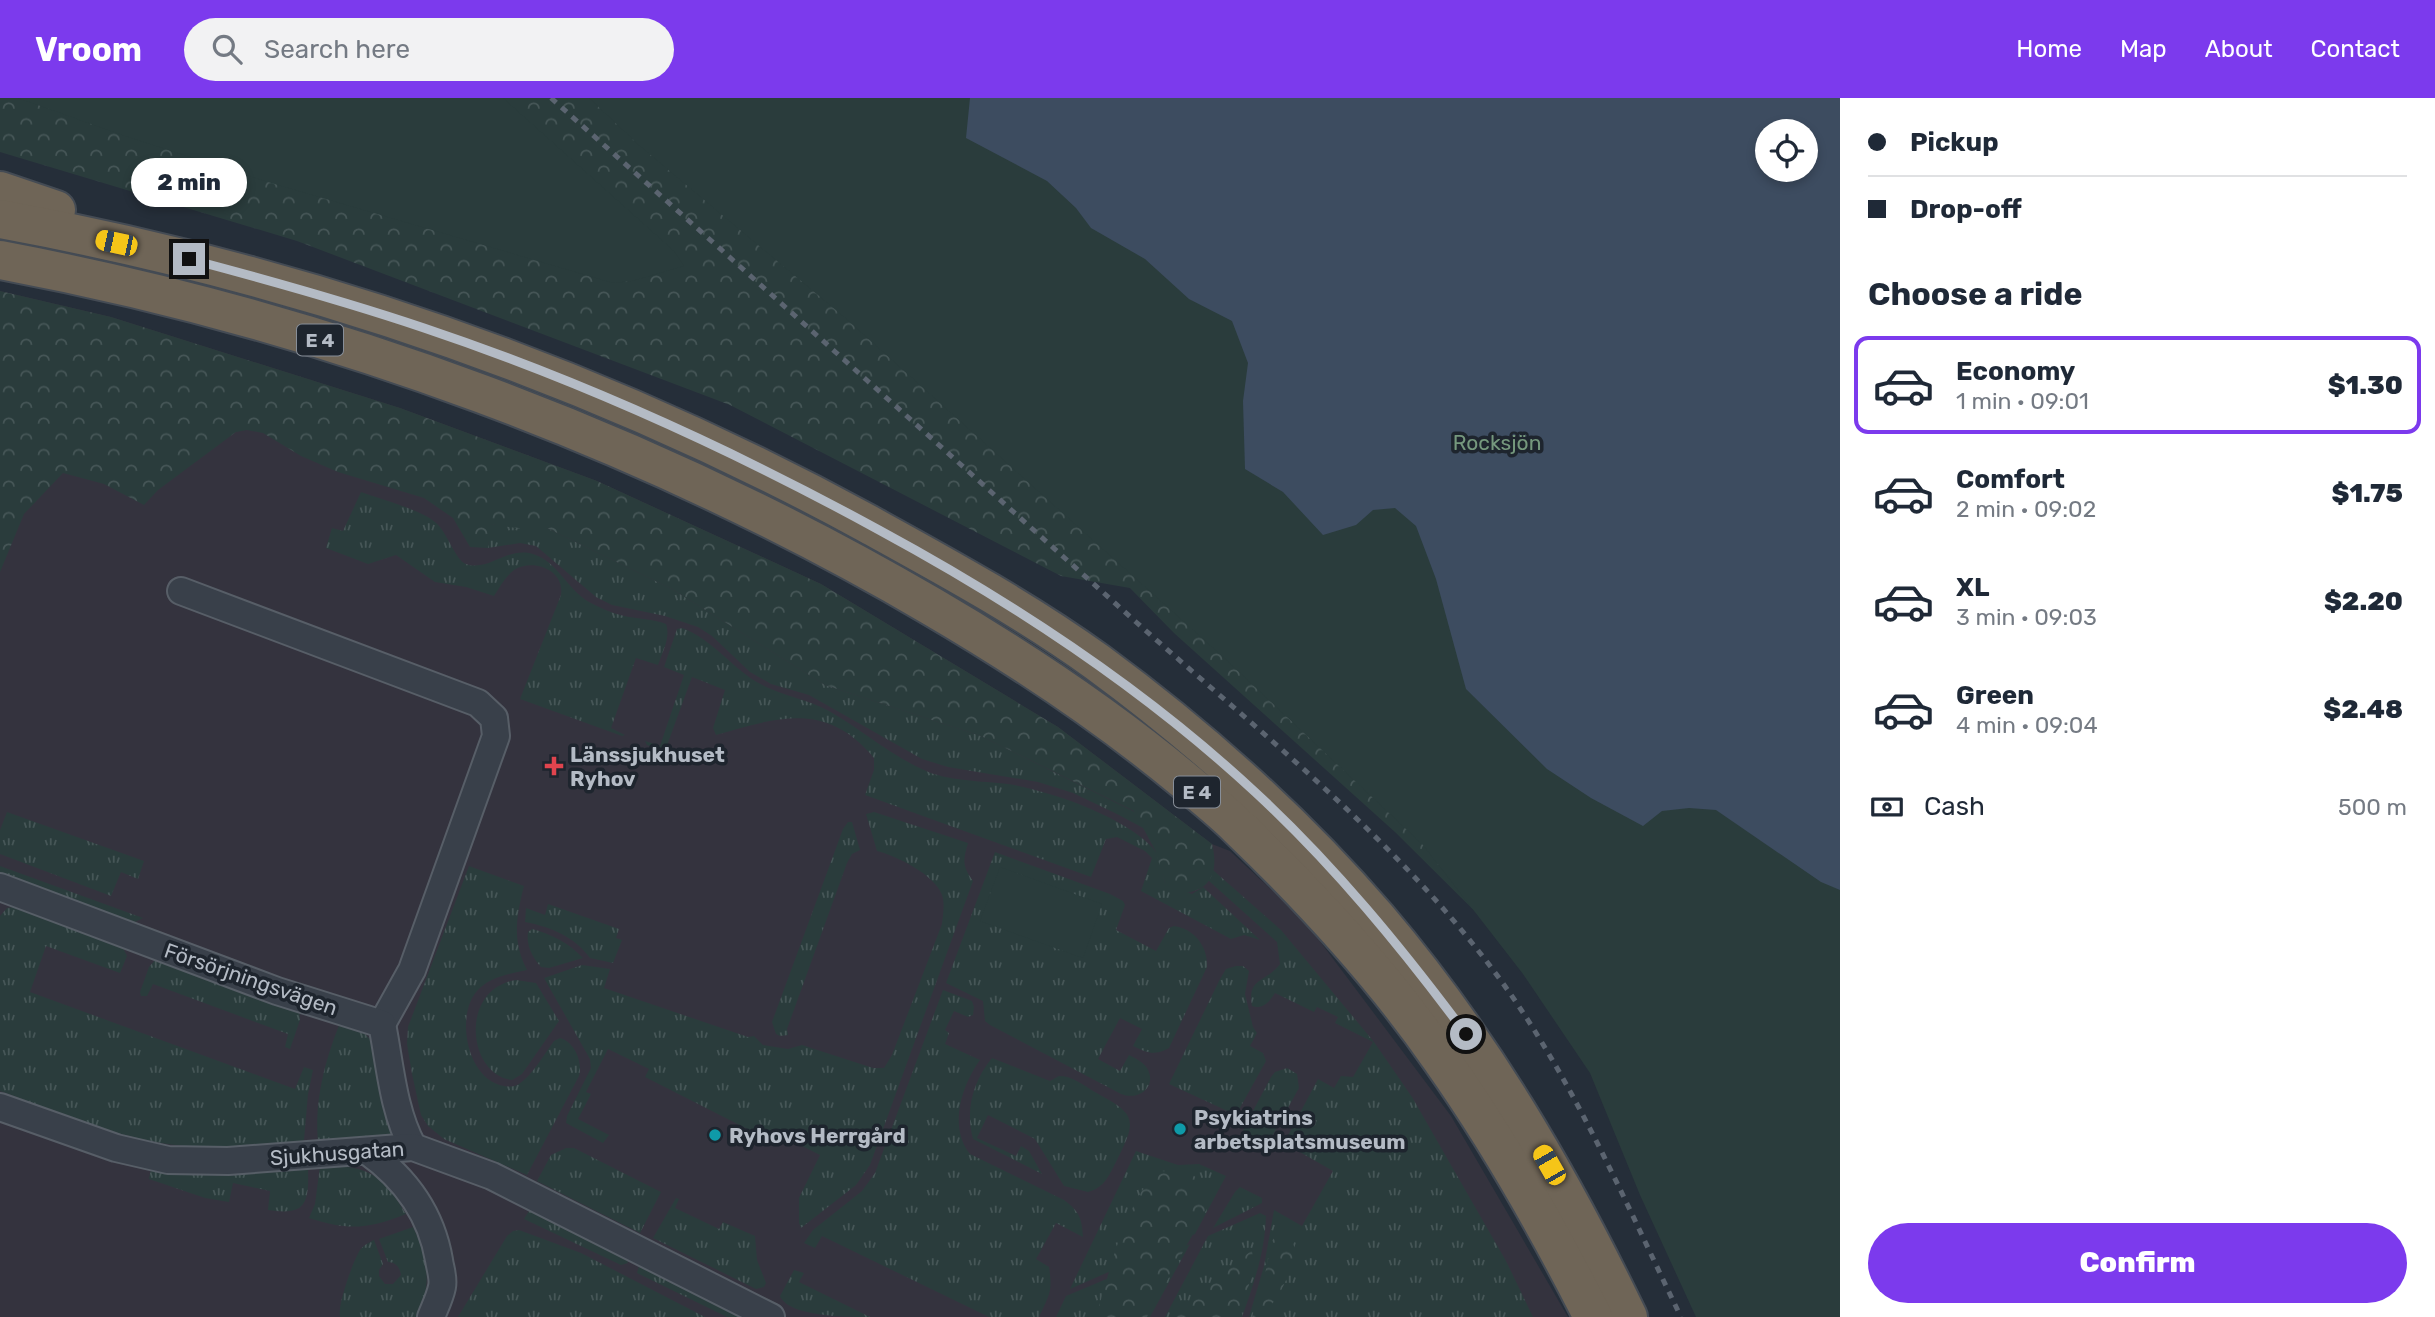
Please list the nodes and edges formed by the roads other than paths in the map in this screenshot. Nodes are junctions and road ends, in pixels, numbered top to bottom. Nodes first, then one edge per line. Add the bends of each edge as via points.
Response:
1 (0, 191) edge
2 (0, 219) edge
3 (165, 253) junction
4 (0, 260) edge
5 (181, 591) dead end
6 (0, 887) edge
7 (382, 1024) junction
8 (0, 1107) edge
9 (413, 1147) junction
10 (366, 1151) junction
11 (431, 1317) edge
12 (771, 1317) edge
13 (1593, 1317) edge
14 (1628, 1317) edge

1 - 3 highway
2 - 3 highway, E 4
3 - 14 highway, E 4 via 425,328 639,412 769,471 904,544 1094,660 1256,793 1376,918 1504,1088 1559,1182
4 - 13 highway, E 4 via 154,294 273,327 491,397 752,510 898,587 1033,668 1130,736 1235,824 1349,942 1410,1017 1478,1115 1528,1195
5 - 7 street via 478,703 494,718 496,736 416,957
6 - 7 street, Försörjningsvägen via 277,991
7 - 9 street via 400,1115
8 - 10 street, Sjukhusgatan via 116,1148 168,1160 228,1161
9 - 10 street, Sjukhusgatan
9 - 12 street, Sjukhusgatan via 492,1176
10 - 11 street via 400,1178 428,1224 443,1284

